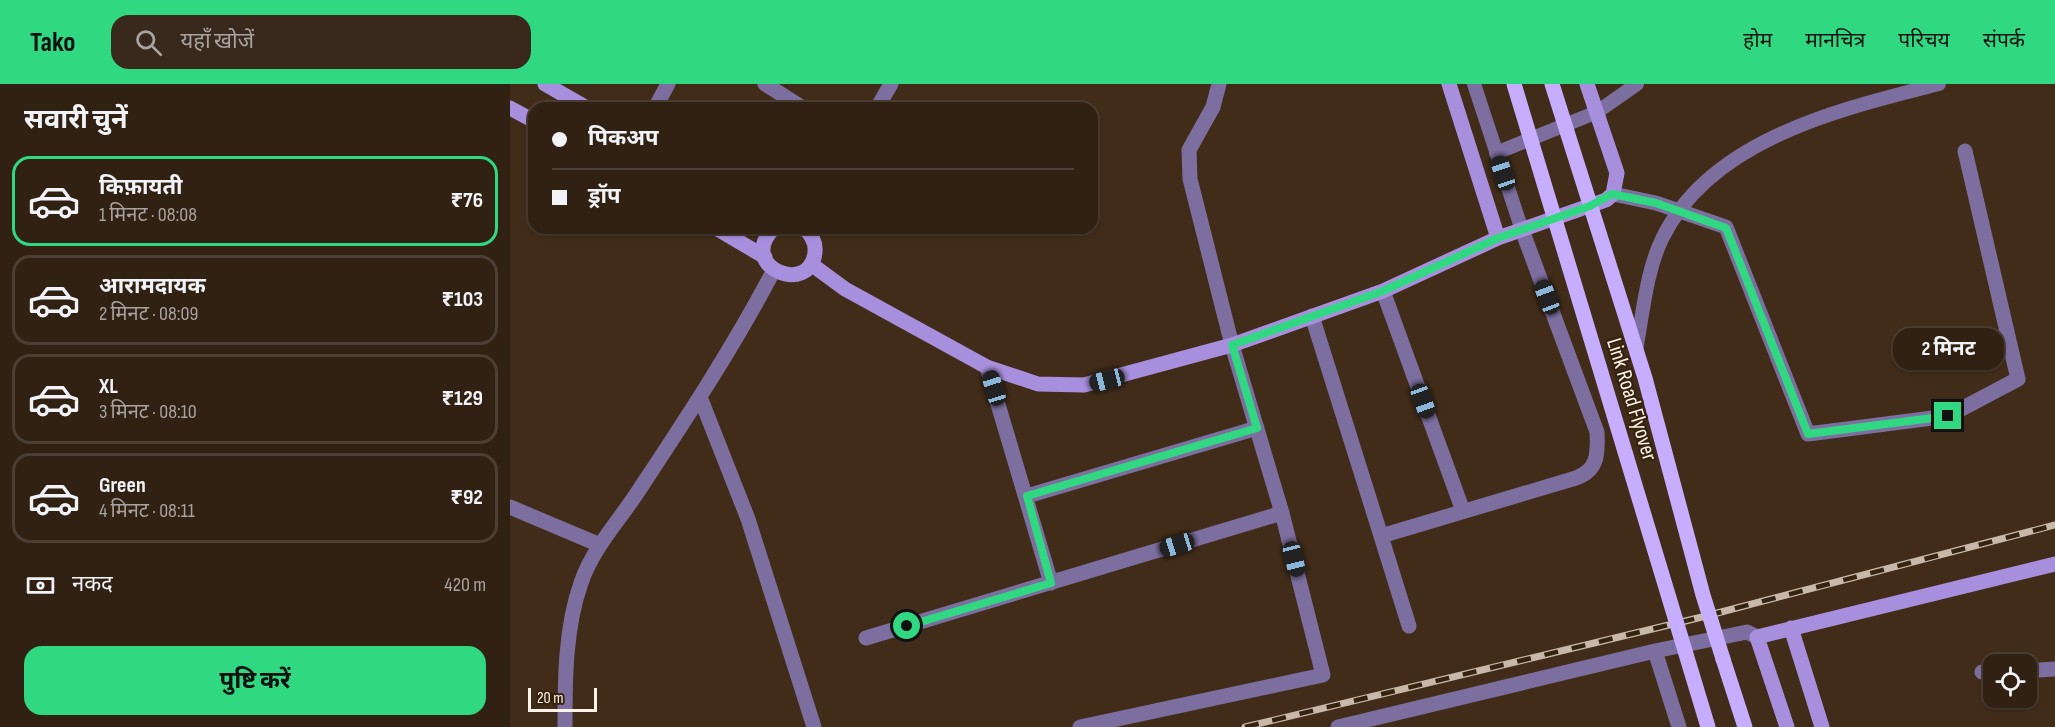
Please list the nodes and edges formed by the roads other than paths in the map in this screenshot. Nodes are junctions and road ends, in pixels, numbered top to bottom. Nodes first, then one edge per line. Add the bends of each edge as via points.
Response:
1 (546, 84) edge
2 (668, 84) edge
3 (765, 84) edge
4 (891, 84) edge
5 (1219, 84) edge
6 (1449, 84) edge
7 (1474, 84) edge
8 (1514, 84) edge
9 (1552, 84) edge
10 (1587, 84) edge
11 (1637, 84) edge
12 (1939, 84) edge
13 (577, 102) edge
14 (658, 102) edge
15 (794, 102) edge
16 (880, 102) edge
17 (510, 108) edge
18 (1597, 112) junction
19 (528, 117) edge
20 (1965, 151) dead end
21 (1496, 153) junction
22 (1612, 194) junction
23 (1522, 230) junction
24 (727, 234) edge
25 (770, 234) edge
26 (811, 234) edge
27 (1498, 238) junction
28 (765, 257) junction
29 (811, 264) junction
30 (774, 270) junction
31 (1383, 291) junction
32 (1312, 316) junction
33 (1232, 345) junction
34 (1636, 350) junction
35 (987, 367) junction
36 (700, 397) junction
37 (1257, 428) junction
38 (1027, 496) junction
39 (510, 507) edge
40 (1463, 511) junction
41 (1282, 513) junction
42 (1381, 536) junction
43 (600, 545) junction
44 (2055, 564) edge
45 (1051, 583) junction
46 (1409, 626) dead end
47 (1791, 628) junction
48 (1757, 637) junction
49 (866, 638) dead end
50 (1655, 651) junction
51 (2055, 669) edge
52 (2037, 670) edge
53 (565, 727) edge
54 (814, 727) edge
55 (1080, 727) edge
56 (1338, 727) edge
57 (1679, 727) edge
58 (1708, 727) edge
59 (1745, 727) edge
60 (1787, 727) edge
61 (1822, 727) edge

1 - 13 street
2 - 14 street
3 - 15 street
4 - 16 street
5 - 33 street via 1213,107 1189,150 1189,166
6 - 27 street
7 - 21 lane
8 - 58 main road, Link Road Flyover, bridge
9 - 34 main road, Link Road Flyover, bridge
10 - 18 street
11 - 18 lane
12 - 34 lane, bridge via 1868,102 1785,131 1730,161 1688,200 1662,239 1648,285
17 - 19 street
18 - 21 lane
18 - 22 street via 1617,173
20 - 22 street via 2018,379 1948,416 1808,434 1726,228 1656,203
21 - 23 lane
22 - 23 street via 1606,200
23 - 27 street
23 - 40 street via 1597,432 1598,452 1588,473
24 - 28 street
25 - 28 street via 765,242
26 - 29 street via 816,249
27 - 31 street
28 - 30 street
29 - 30 street via 790,275
29 - 35 street via 846,289
30 - 36 street
31 - 32 street
31 - 40 street
32 - 33 street
32 - 42 street
33 - 35 street via 1084,385 1038,384
33 - 37 street
34 - 59 main road, Link Road Flyover, bridge via 1703,595
35 - 38 street
36 - 43 street
36 - 54 street via 748,519
37 - 38 street
37 - 41 street
38 - 45 street
39 - 43 street
40 - 42 street
41 - 45 street
41 - 55 street via 1323,675
42 - 46 street
43 - 53 street via 586,569 574,606 565,682
44 - 47 street
45 - 49 street
47 - 48 street
47 - 61 street
48 - 50 street via 1747,632
48 - 60 street
50 - 56 street
50 - 57 street
51 - 52 street

